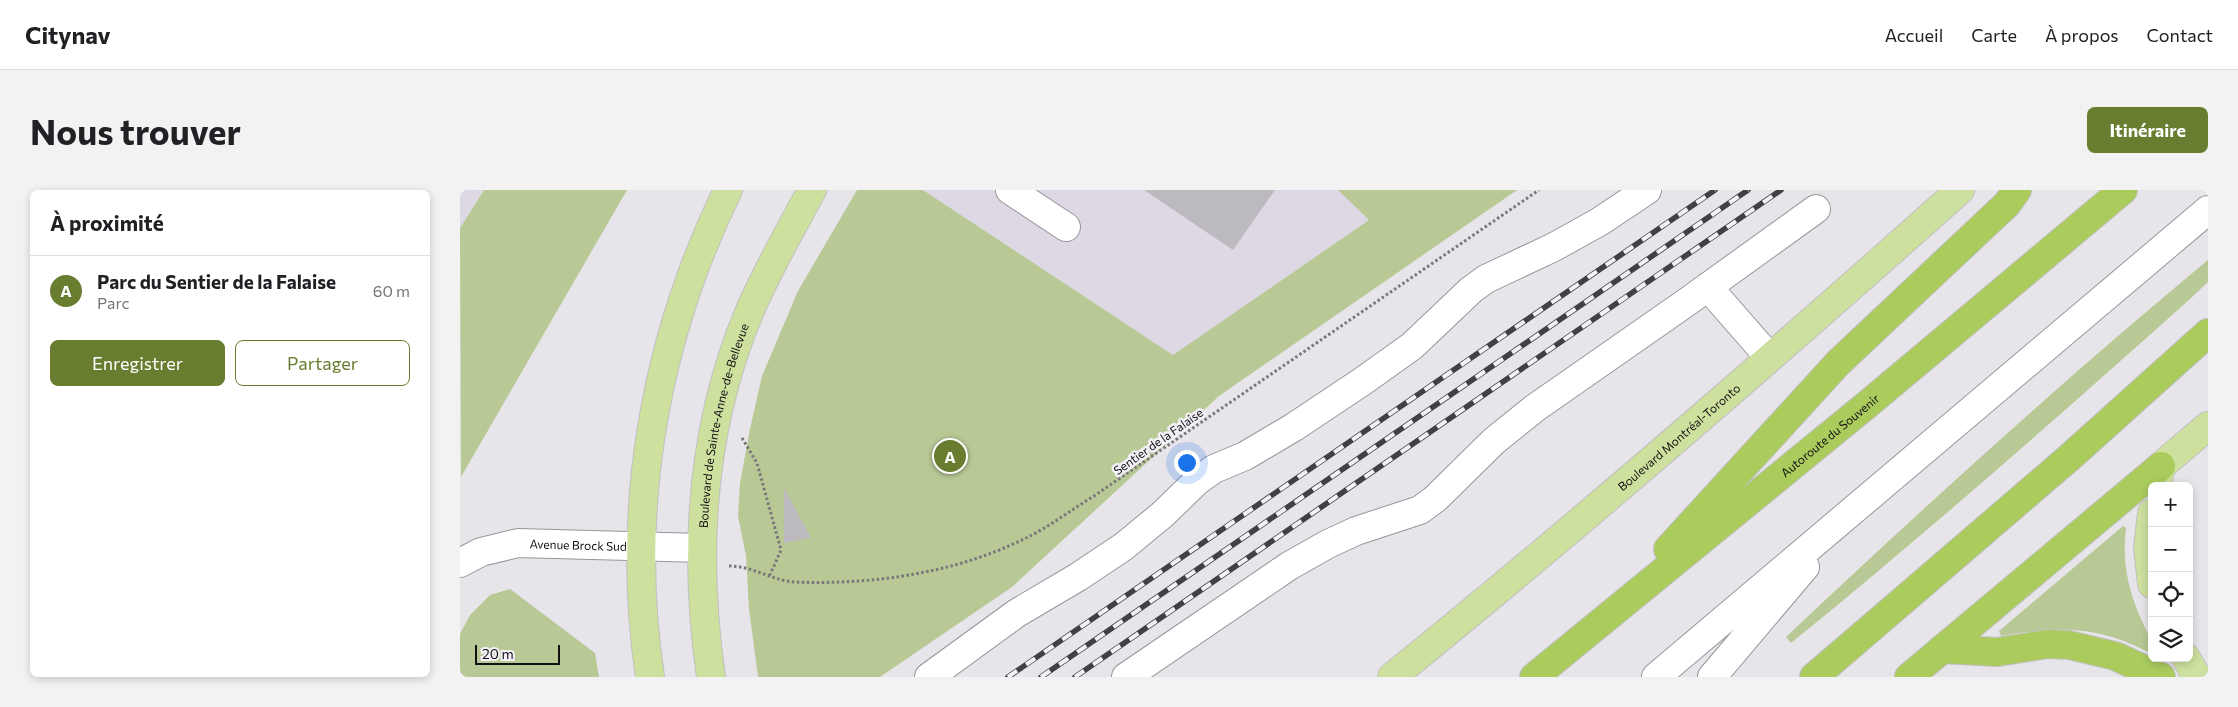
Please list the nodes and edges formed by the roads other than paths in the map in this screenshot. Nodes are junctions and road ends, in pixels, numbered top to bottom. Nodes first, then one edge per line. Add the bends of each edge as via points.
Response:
1 (728, 190) edge
2 (812, 190) edge
3 (1010, 190) edge
4 (1647, 190) edge
5 (1960, 190) edge
6 (2017, 190) edge
7 (2122, 190) edge
8 (1816, 209) dead end
9 (2208, 210) edge
10 (1066, 228) dead end
11 (1708, 287) junction
12 (2208, 333) edge
13 (1770, 357) junction
14 (2208, 426) edge
15 (2159, 476) edge
16 (1856, 506) junction
17 (2150, 527) edge
18 (640, 546) junction
19 (702, 548) junction
20 (460, 563) edge
21 (2151, 572) edge
22 (1604, 618) junction
23 (1942, 649) junction
24 (2188, 662) edge
25 (650, 677) edge
26 (711, 677) edge
27 (929, 677) edge
28 (1126, 677) edge
29 (1392, 677) edge
30 (1534, 677) edge
31 (1656, 677) edge
32 (1712, 677) edge
33 (1814, 677) edge
34 (1909, 677) edge
35 (2161, 677) edge
36 (2197, 677) edge

1 - 18 main road via 696,262 668,350 648,454
2 - 19 main road, Boulevard de Sainte-Anne-de-Bellevue via 766,277 732,360 710,453
3 - 10 street
4 - 27 street via 1554,247 1486,279 1412,346 1294,427 1245,456 1214,469 1123,547 1017,613
5 - 13 main road, Boulevard Montréal-Toronto
6 - 22 highway via 2007,204 1838,363
7 - 22 highway, Autoroute du Souvenir via 1869,404
8 - 11 street
9 - 16 street
11 - 13 street
11 - 28 street via 1535,408 1494,441 1420,510 1356,531 1312,552
12 - 33 highway via 2070,457
13 - 29 main road, Boulevard Montréal-Toronto via 1621,488
14 - 15 main road
15 - 23 highway
16 - 31 street
16 - 32 street
17 - 21 main road via 2148,548
18 - 19 street, Avenue Brock Sud
18 - 20 street, Avenue Brock Sud via 518,542 481,552
18 - 25 main road via 642,608
19 - 26 main road, Boulevard de Sainte-Anne-de-Bellevue via 704,621
22 - 30 highway, Autoroute du Souvenir
23 - 34 highway
23 - 35 highway via 1997,652 2040,645 2068,645 2115,656
24 - 36 main road

